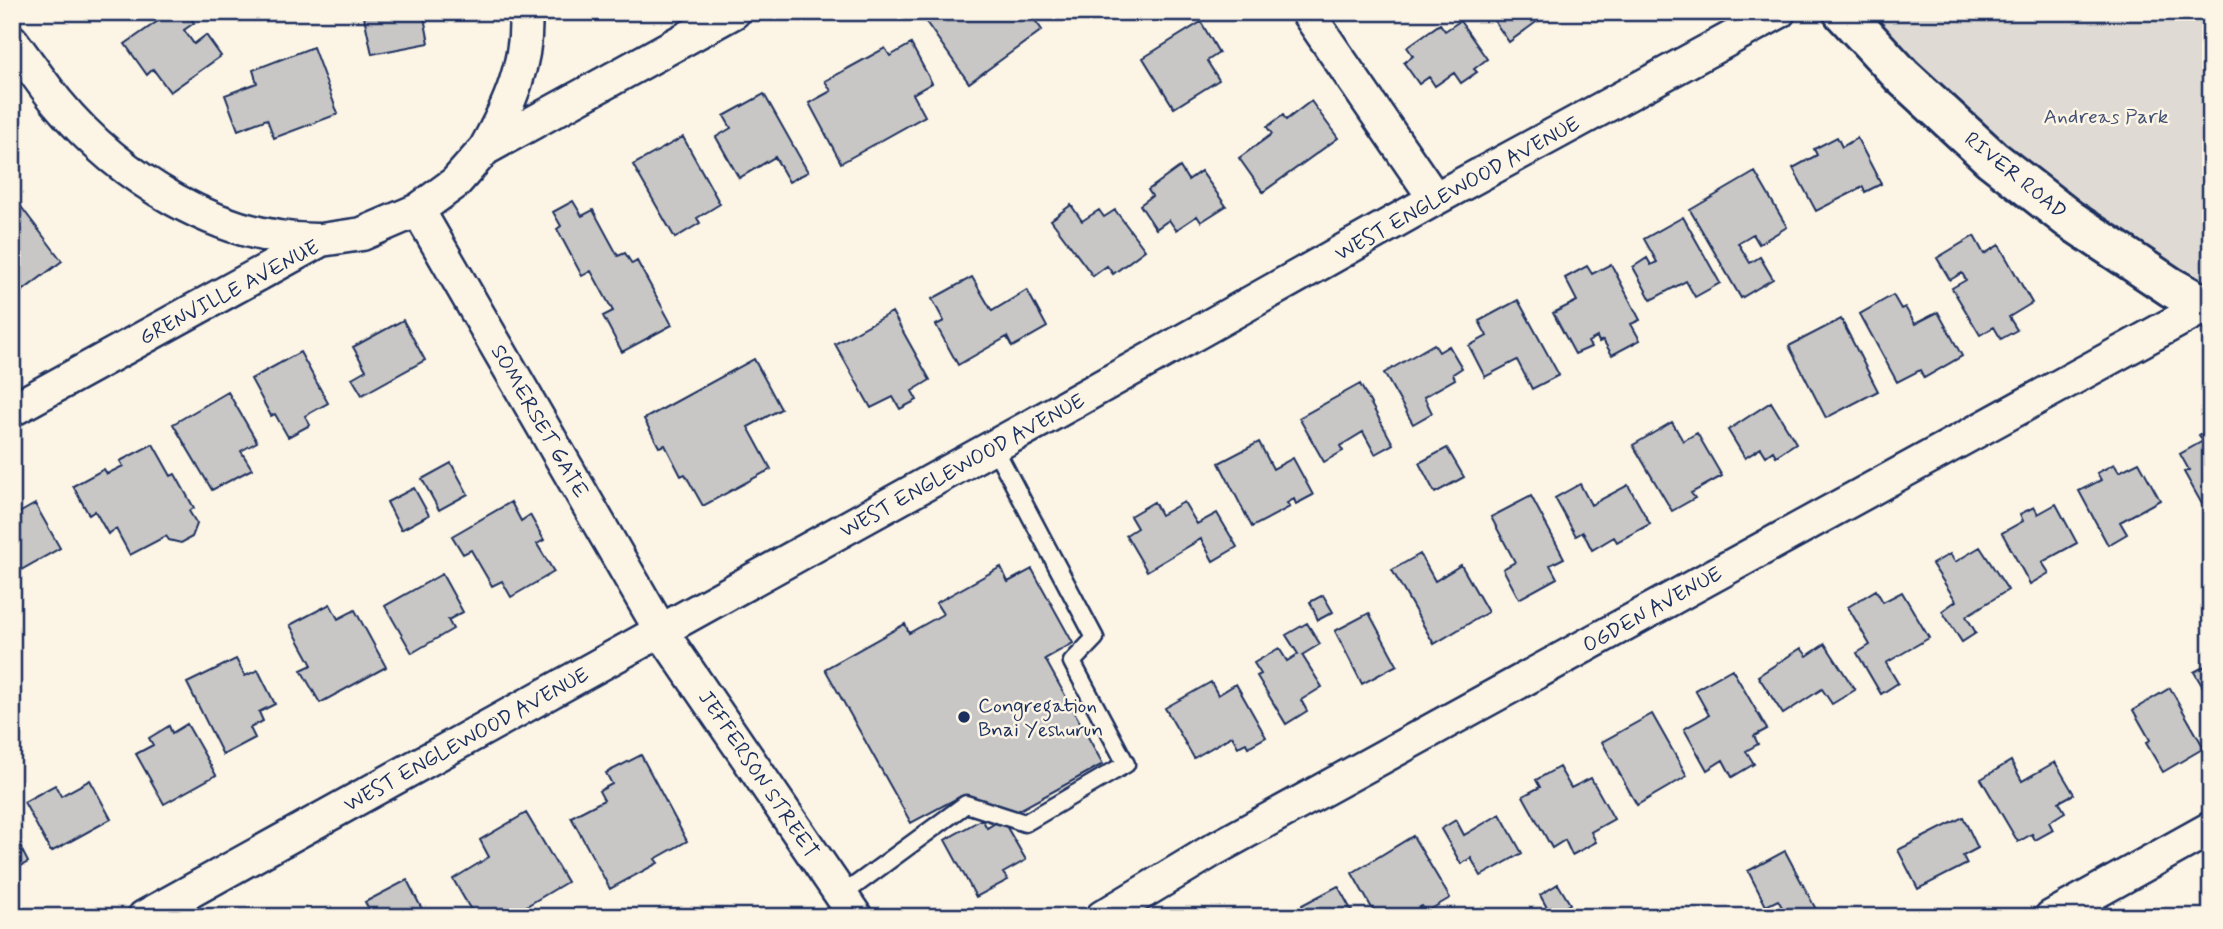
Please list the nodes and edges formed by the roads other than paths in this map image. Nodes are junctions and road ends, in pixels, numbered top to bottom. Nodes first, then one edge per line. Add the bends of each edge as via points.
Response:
1 (525, 12) edge
2 (734, 12) edge
3 (1307, 12) edge
4 (1779, 12) edge
5 (1843, 12) edge
6 (12, 41) edge
7 (485, 149) junction
8 (1435, 199) junction
9 (418, 210) junction
10 (321, 240) junction
11 (2208, 308) edge
12 (12, 410) edge
13 (994, 447) junction
14 (661, 631) junction
15 (2211, 828) edge
16 (849, 906) edge
17 (144, 917) edge
18 (1101, 917) edge
19 (2051, 917) edge

1 - 7 street via 520,73 506,112
2 - 7 street, GRENVILLE AVENUE
3 - 8 street
4 - 8 street, WEST ENGLEWOOD AVENUE
5 - 11 main road, RIVER ROAD via 1902,76 1992,159 2069,219
6 - 10 street via 58,103 92,138 154,188 215,220 256,234
7 - 9 street, GRENVILLE AVENUE via 455,183
8 - 13 street, WEST ENGLEWOOD AVENUE
9 - 10 street, GRENVILLE AVENUE via 362,234
9 - 14 street, SOMERSET GATE
10 - 12 street, GRENVILLE AVENUE
11 - 18 street, OGDEN AVENUE via 1225,843
13 - 14 street, WEST ENGLEWOOD AVENUE
13 - 16 lane via 1095,638 1072,662 1126,764 1025,823 966,804
14 - 16 street, JEFFERSON STREET
14 - 17 street, WEST ENGLEWOOD AVENUE
15 - 19 street

